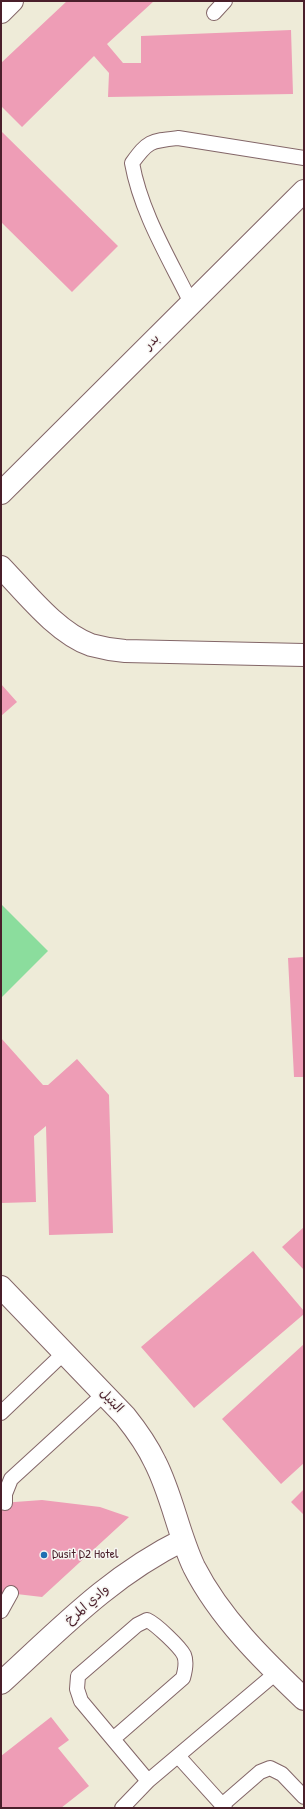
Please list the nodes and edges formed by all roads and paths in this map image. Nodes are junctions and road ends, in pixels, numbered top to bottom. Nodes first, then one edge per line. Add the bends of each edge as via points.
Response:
1 (12, 1) edge
2 (225, 1) edge
3 (1, 12) edge
4 (214, 13) dead end
5 (304, 158) edge
6 (304, 191) edge
7 (191, 303) junction
8 (1, 493) edge
9 (1, 567) edge
10 (304, 655) edge
11 (1, 1287) edge
12 (65, 1352) junction
13 (104, 1394) junction
14 (1, 1413) edge
15 (5, 1503) dead end
16 (183, 1540) junction
17 (11, 1593) dead end
18 (1, 1611) edge
19 (276, 1673) junction
20 (1, 1683) edge
21 (304, 1699) edge
22 (113, 1739) junction
23 (178, 1756) junction
24 (148, 1781) junction
25 (304, 1797) edge
26 (224, 1807) edge
27 (122, 1808) edge

1 - 3 street
2 - 4 lane
5 - 7 lane via 178,138 159,140 144,146 132,163 136,182
6 - 7 street, بدر
7 - 8 street, بدر
9 - 10 street via 60,626 90,644 107,649
11 - 12 street, البتيل
12 - 13 street, البتيل
12 - 14 lane
13 - 15 lane via 11,1479 5,1494
13 - 16 street, البتيل via 142,1438 156,1462
16 - 19 street, البتيل via 207,1591 253,1649
16 - 20 street, وادي المرخ via 140,1564 101,1591
17 - 18 lane
19 - 21 street, البتيل
19 - 23 lane
22 - 22 lane via 183,1678 186,1666 184,1655 156,1624 147,1620 137,1625 78,1676 77,1689 81,1701
22 - 24 lane
23 - 24 lane
23 - 26 lane
24 - 27 lane
25 - 26 lane via 282,1774 270,1768 260,1772

